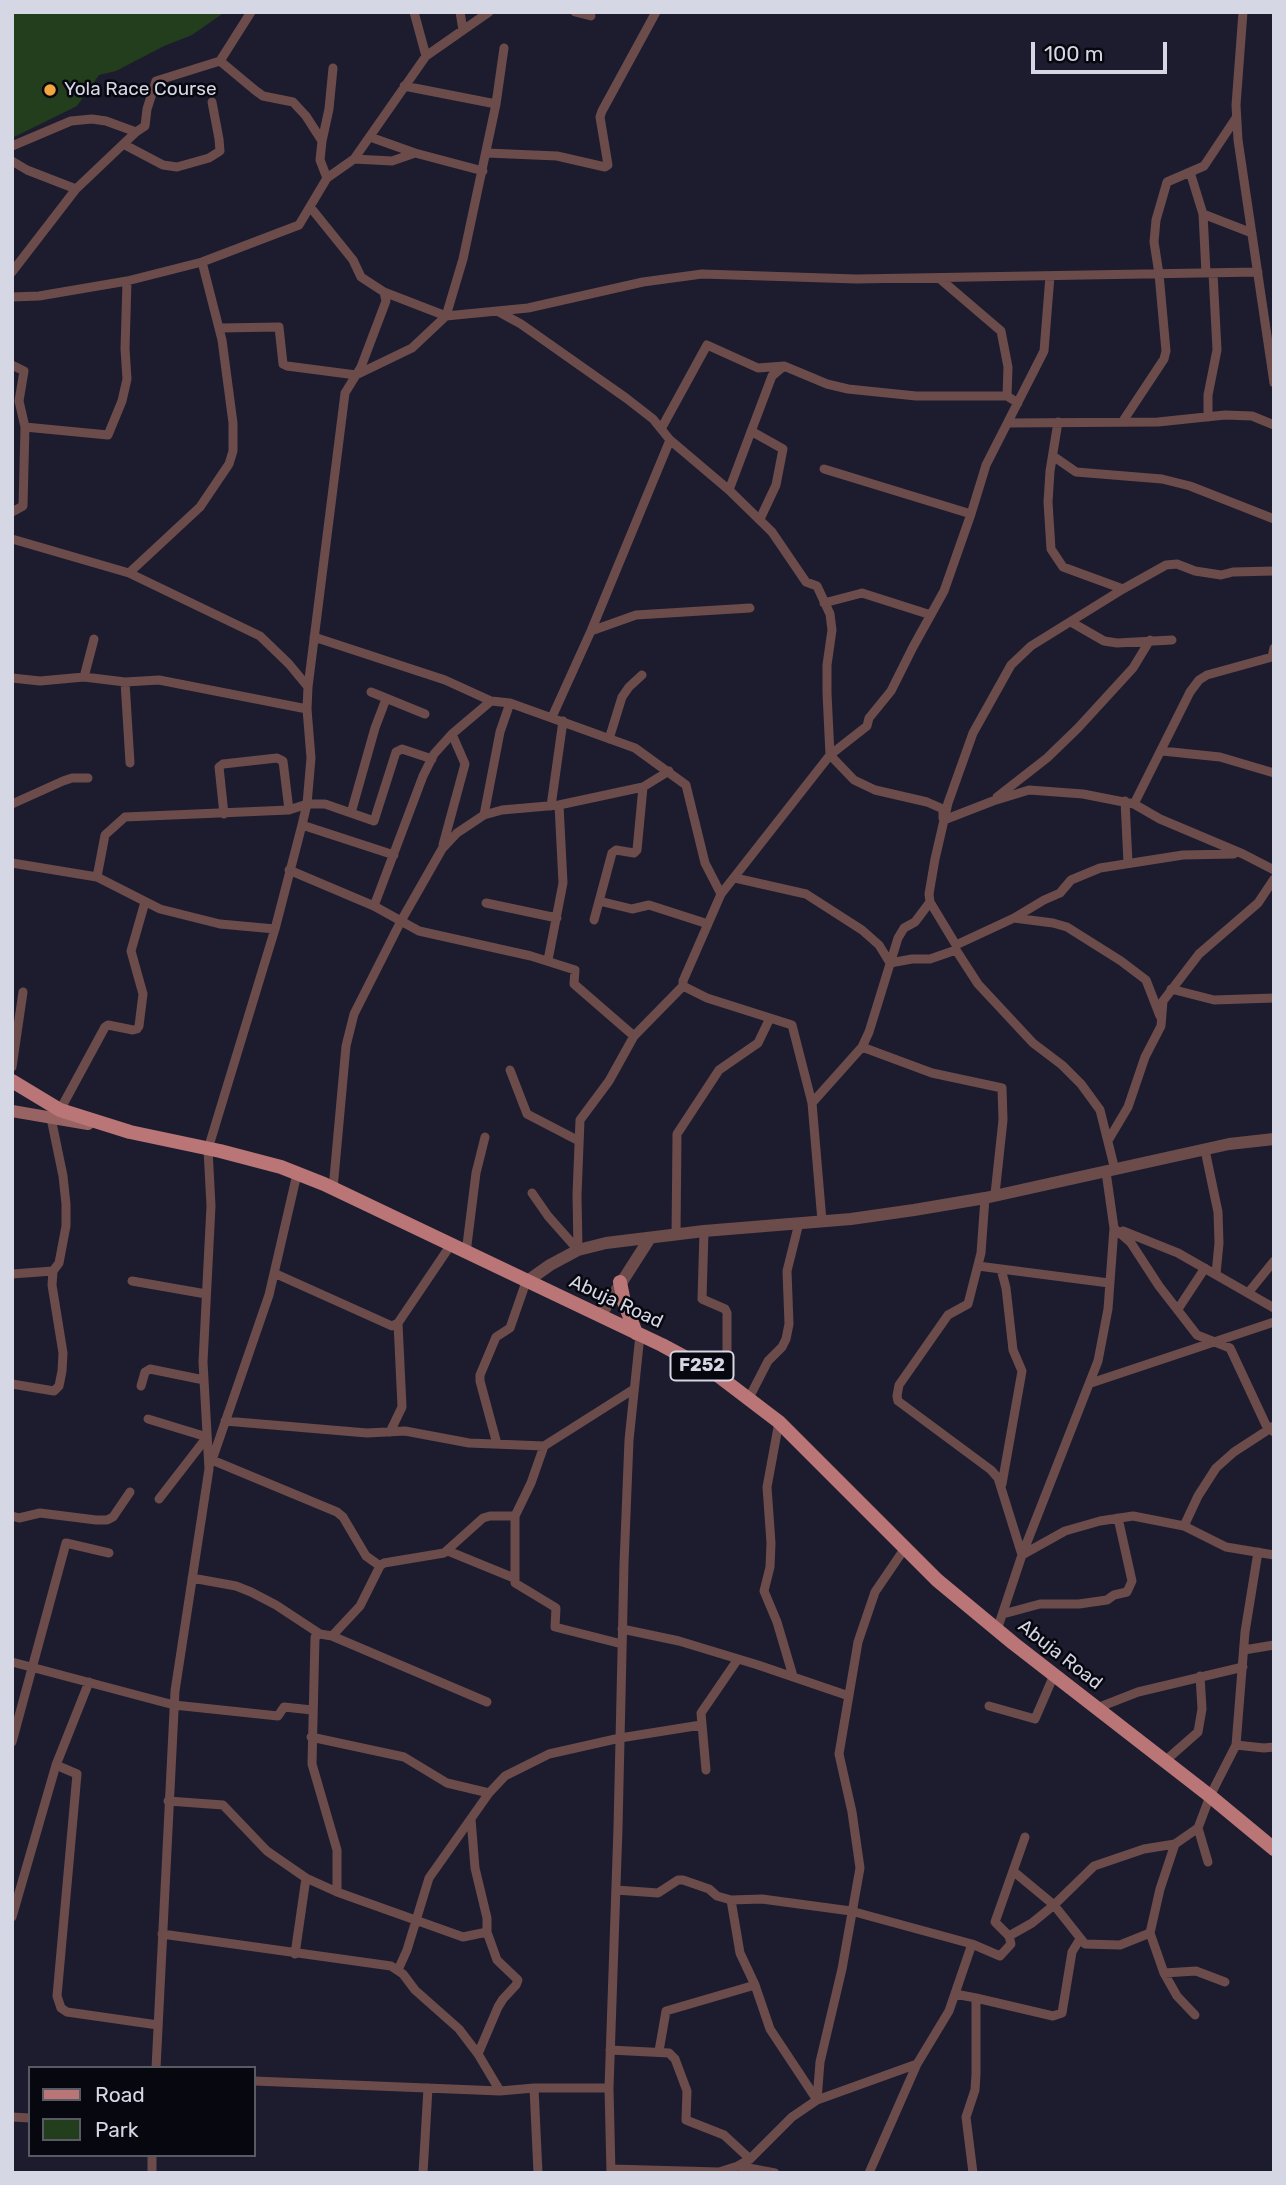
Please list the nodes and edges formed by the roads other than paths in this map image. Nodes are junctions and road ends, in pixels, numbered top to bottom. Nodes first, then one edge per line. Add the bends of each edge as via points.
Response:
1 (251, 12) edge
2 (414, 12) edge
3 (460, 12) edge
4 (489, 12) edge
5 (575, 12) edge
6 (656, 12) edge
7 (1244, 12) edge
8 (591, 16) dead end
9 (463, 30) junction
10 (504, 48) dead end
11 (426, 57) junction
12 (220, 61) junction
13 (333, 68) dead end
14 (404, 86) junction
15 (212, 102) dead end
16 (496, 103) junction
17 (1236, 118) junction
18 (136, 132) junction
19 (370, 137) junction
20 (322, 141) junction
21 (125, 145) junction
22 (12, 146) edge
23 (415, 153) junction
24 (487, 153) junction
25 (354, 159) junction
26 (12, 161) edge
27 (483, 171) junction
28 (1190, 172) junction
29 (327, 178) junction
30 (76, 189) junction
31 (311, 208) junction
32 (1203, 214) junction
33 (1252, 233) junction
34 (202, 262) junction
35 (12, 272) edge
36 (1258, 272) junction
37 (1209, 273) junction
38 (1159, 274) junction
39 (1050, 276) junction
40 (939, 278) junction
41 (127, 282) junction
42 (384, 292) junction
43 (12, 297) edge
44 (499, 312) junction
45 (446, 316) junction
46 (220, 328) junction
47 (12, 365) edge
48 (784, 366) junction
49 (356, 375) junction
50 (1274, 383) edge
51 (1007, 396) junction
52 (1018, 404) junction
53 (1208, 416) junction
54 (1123, 421) junction
55 (1058, 422) junction
56 (1008, 423) junction
57 (1274, 425) edge
58 (25, 427) junction
59 (661, 429) junction
60 (751, 431) junction
61 (670, 440) junction
62 (1053, 456) junction
63 (824, 468) dead end
64 (729, 490) junction
65 (12, 512) edge
66 (971, 514) junction
67 (760, 519) junction
68 (1274, 519) edge
69 (12, 539) edge
70 (1274, 570) edge
71 (129, 573) junction
72 (1123, 589) junction
73 (824, 603) junction
74 (750, 608) dead end
75 (931, 615) junction
76 (1071, 622) junction
77 (591, 631) junction
78 (314, 637) junction
79 (94, 639) dead end
80 (1150, 640) junction
81 (1172, 640) dead end
82 (1273, 654) edge
83 (642, 675) dead end
84 (84, 677) junction
85 (12, 678) edge
86 (125, 682) junction
87 (307, 687) junction
88 (371, 692) dead end
89 (386, 699) junction
90 (491, 701) junction
91 (510, 703) junction
92 (307, 709) junction
93 (425, 715) dead end
94 (552, 717) junction
95 (563, 721) junction
96 (452, 734) junction
97 (609, 739) junction
98 (1162, 751) junction
99 (830, 755) junction
100 (432, 759) junction
101 (130, 763) dead end
102 (669, 771) junction
103 (1274, 772) edge
104 (88, 778) dead end
105 (643, 788) junction
106 (993, 801) junction
107 (1130, 802) junction
108 (12, 804) edge
109 (307, 804) junction
110 (555, 806) junction
111 (289, 810) junction
112 (351, 813) junction
113 (223, 814) junction
114 (484, 815) junction
115 (944, 820) junction
116 (302, 825) junction
117 (442, 849) junction
118 (394, 855) junction
119 (1243, 855) junction
120 (12, 863) edge
121 (1128, 863) junction
122 (289, 870) junction
123 (1274, 870) edge
124 (97, 877) junction
125 (735, 878) junction
126 (1274, 879) edge
127 (720, 894) junction
128 (599, 901) junction
129 (145, 902) junction
130 (930, 902) junction
131 (486, 903) dead end
132 (374, 906) junction
133 (557, 918) junction
134 (1014, 918) junction
135 (401, 920) junction
136 (594, 920) dead end
137 (708, 924) junction
138 (275, 929) junction
139 (956, 948) junction
140 (548, 960) junction
141 (890, 963) junction
142 (683, 986) junction
143 (1171, 989) junction
144 (23, 992) dead end
145 (1274, 998) edge
146 (770, 1018) junction
147 (1162, 1018) junction
148 (634, 1036) junction
149 (863, 1046) junction
150 (12, 1067) edge
151 (510, 1070) dead end
152 (12, 1081) edge
153 (812, 1103) junction
154 (12, 1111) edge
155 (55, 1114) junction
156 (485, 1136) dead end
157 (1109, 1139) junction
158 (1274, 1139) edge
159 (579, 1141) junction
160 (208, 1149) junction
161 (1205, 1150) junction
162 (1110, 1171) junction
163 (297, 1174) junction
164 (333, 1189) junction
165 (532, 1193) dead end
166 (990, 1196) junction
167 (822, 1222) junction
168 (799, 1223) junction
169 (1114, 1228) junction
170 (704, 1231) junction
171 (676, 1235) junction
172 (650, 1238) junction
173 (450, 1246) junction
174 (578, 1250) junction
175 (466, 1254) junction
176 (1274, 1261) edge
177 (978, 1266) junction
178 (1205, 1268) junction
179 (1001, 1269) junction
180 (53, 1271) junction
181 (274, 1273) junction
182 (12, 1274) edge
183 (1216, 1274) junction
184 (132, 1281) dead end
185 (526, 1282) junction
186 (620, 1282) junction
187 (1109, 1283) junction
188 (1248, 1293) junction
189 (206, 1294) junction
190 (1274, 1308) edge
191 (1178, 1309) junction
192 (600, 1316) junction
193 (1274, 1322) edge
194 (398, 1323) junction
195 (638, 1334) junction
196 (1215, 1341) junction
197 (204, 1380) junction
198 (727, 1382) junction
199 (1090, 1383) junction
200 (12, 1384) edge
201 (141, 1386) dead end
202 (634, 1389) junction
203 (749, 1398) junction
204 (148, 1419) dead end
205 (225, 1420) junction
206 (779, 1422) junction
207 (1273, 1428) edge
208 (390, 1432) junction
209 (207, 1437) junction
210 (497, 1444) junction
211 (544, 1446) junction
212 (210, 1464) junction
213 (1002, 1486) junction
214 (130, 1492) dead end
215 (159, 1499) dead end
216 (12, 1516) edge
217 (515, 1516) junction
218 (1118, 1518) junction
219 (1184, 1526) junction
220 (905, 1548) junction
221 (448, 1551) junction
222 (1258, 1552) junction
223 (109, 1553) dead end
224 (1022, 1555) junction
225 (1274, 1555) edge
226 (380, 1566) junction
227 (192, 1577) junction
228 (514, 1578) junction
229 (1003, 1614) junction
230 (622, 1629) junction
231 (997, 1630) junction
232 (320, 1634) junction
233 (332, 1636) junction
234 (622, 1644) junction
235 (1274, 1645) edge
236 (1244, 1650) junction
237 (738, 1659) junction
238 (12, 1662) edge
239 (31, 1667) junction
240 (1243, 1667) junction
241 (1054, 1675) junction
242 (793, 1676) junction
243 (1200, 1676) junction
244 (89, 1682) junction
245 (849, 1696) junction
246 (487, 1702) dead end
247 (174, 1705) junction
248 (989, 1706) dead end
249 (1097, 1708) junction
250 (313, 1710) junction
251 (701, 1726) junction
252 (311, 1737) junction
253 (620, 1738) junction
254 (12, 1742) edge
255 (1236, 1745) junction
256 (1274, 1747) edge
257 (1165, 1761) junction
258 (56, 1765) junction
259 (706, 1770) dead end
260 (489, 1793) junction
261 (1210, 1796) junction
262 (168, 1801) junction
263 (471, 1819) junction
264 (1198, 1828) junction
265 (1025, 1837) dead end
266 (1175, 1844) junction
267 (1274, 1849) edge
268 (1208, 1862) dead end
269 (1013, 1871) junction
270 (306, 1878) junction
271 (616, 1890) junction
272 (337, 1892) junction
273 (730, 1900) junction
274 (1054, 1905) junction
275 (851, 1911) junction
276 (12, 1917) edge
277 (417, 1919) junction
278 (487, 1932) junction
279 (1150, 1933) junction
280 (162, 1934) junction
281 (1009, 1936) junction
282 (1080, 1939) junction
283 (972, 1944) junction
284 (295, 1954) junction
285 (398, 1970) junction
286 (1164, 1973) junction
287 (1225, 1982) dead end
288 (755, 1985) junction
289 (955, 1994) junction
290 (976, 1998) junction
291 (1195, 2015) dead end
292 (158, 2025) junction
293 (610, 2050) junction
294 (659, 2052) junction
295 (478, 2054) junction
296 (917, 2064) junction
297 (156, 2066) edge
298 (256, 2081) edge
299 (428, 2088) junction
300 (534, 2088) junction
301 (609, 2088) junction
302 (500, 2091) junction
303 (817, 2100) junction
304 (750, 2159) junction
305 (738, 2166) junction
306 (611, 2171) edge
307 (424, 2173) edge
308 (538, 2173) edge
309 (775, 2173) edge
310 (869, 2173) edge
311 (973, 2173) edge

1 - 12 street
2 - 11 street
3 - 9 street
4 - 9 street
5 - 8 street
6 - 24 street via 600,117 608,165 557,156
7 - 17 street
9 - 11 street
10 - 16 street
11 - 14 street
12 - 18 street via 156,80 145,126
12 - 20 street via 256,92 293,102
13 - 20 street
14 - 16 street
14 - 19 street
15 - 21 street via 220,151 209,158 177,167 163,165
16 - 24 street
17 - 28 street via 1208,161
17 - 33 street
18 - 21 street
18 - 22 street via 106,121 71,121
19 - 23 street
19 - 25 street
20 - 29 street via 320,160
21 - 30 street
23 - 25 street via 392,161
23 - 27 street
24 - 27 street
25 - 29 street
26 - 30 street
27 - 45 street
28 - 32 street
28 - 38 street via 1167,182 1154,242
29 - 31 street
30 - 35 street
31 - 34 street via 299,225
31 - 42 street via 353,260 361,278
32 - 33 street
32 - 37 street
33 - 36 street
34 - 41 street
34 - 46 street
36 - 37 street
36 - 50 street
37 - 38 street
37 - 53 street via 1217,350
38 - 39 street
38 - 54 street via 1166,351
39 - 40 street
39 - 52 street via 1044,351
40 - 44 street via 702,274
40 - 51 street via 1001,331 1008,367
41 - 43 street
41 - 58 street via 127,379 108,435
42 - 45 street
42 - 49 street via 386,301
44 - 45 street
44 - 59 street via 626,398
45 - 49 street via 408,351
46 - 49 street via 279,327 283,364
46 - 71 street via 233,423 229,464 200,507
47 - 58 street via 24,371 19,401
48 - 51 street via 848,389 916,396
48 - 59 street via 758,369 707,345
48 - 60 street via 772,376
49 - 78 street via 345,393
51 - 52 street
52 - 56 street
53 - 54 street
53 - 57 street via 1252,416
54 - 55 street
55 - 56 street
55 - 62 street
56 - 66 street via 986,465
58 - 65 street via 23,506
59 - 61 street
60 - 64 street
60 - 67 street via 783,449 776,485
61 - 64 street
61 - 77 street
62 - 68 street via 1076,472 1162,478
62 - 72 street via 1048,502 1051,549 1063,567
63 - 66 street
64 - 67 street
66 - 75 street via 944,592
67 - 73 street via 806,582 817,586
69 - 71 street
70 - 72 street via 1221,575 1177,564
71 - 87 street via 260,636
72 - 76 street
73 - 75 street via 862,593
73 - 99 street via 832,630 827,674
74 - 77 street via 636,615
75 - 99 street via 867,726
76 - 80 street via 1117,643
76 - 115 street via 1031,646 1011,665 973,733
77 - 94 street
78 - 87 street
78 - 90 street via 445,680
79 - 84 street
80 - 81 street
80 - 106 street via 1133,668 1078,728
82 - 98 street via 1199,680
83 - 97 street via 622,698
84 - 85 street
84 - 86 street
86 - 92 street via 169,681
86 - 101 street
87 - 92 street
88 - 89 street
89 - 93 street
89 - 112 street
90 - 91 street
90 - 96 street
91 - 94 street
91 - 114 street
92 - 109 street via 311,758
94 - 95 street
95 - 97 street
95 - 110 street
96 - 100 street
96 - 117 street via 465,764
97 - 102 street via 635,748
98 - 103 street via 1220,757
98 - 107 street
99 - 115 street via 854,780 943,809
99 - 125 street
100 - 112 street via 399,750 376,818 372,821
100 - 118 street
102 - 105 street
102 - 127 street via 686,785 705,863
104 - 108 street via 63,781
105 - 110 street
105 - 128 street via 637,850 614,850
106 - 107 street via 1029,790
106 - 115 street
107 - 119 street
107 - 121 street
109 - 111 street
109 - 112 street via 325,804
109 - 116 street
110 - 114 street
110 - 133 street via 563,883
111 - 113 street
111 - 113 street via 284,761 277,758 219,767
113 - 124 street via 125,817 105,835
114 - 117 street
115 - 130 street
116 - 118 street
116 - 122 street
117 - 135 street
118 - 132 street
119 - 121 street via 1212,853
119 - 123 street
120 - 124 street
121 - 134 street via 1072,880 1060,893
122 - 132 street
122 - 138 street
124 - 129 street
125 - 127 street
125 - 141 street via 806,894 862,930
126 - 143 street via 1258,903 1199,954
127 - 137 street
128 - 136 street
128 - 137 street via 632,909 649,905
129 - 138 street via 220,924
129 - 155 street via 131,951 143,995 139,1026 137,1030 104,1027
130 - 139 street
130 - 141 street via 915,922 904,928
131 - 133 street
132 - 135 street
133 - 140 street
134 - 139 street
134 - 147 street via 1066,927 1121,961 1146,980
135 - 140 street via 419,931
135 - 164 street via 351,1025
137 - 142 street
138 - 160 street
139 - 141 street via 930,959
139 - 157 street via 978,984 1033,1043 1082,1084 1100,1110
140 - 148 street via 575,970 573,984
141 - 149 street
142 - 146 street
142 - 148 street
143 - 145 street via 1214,1000
143 - 147 street via 1163,1001
144 - 150 street
146 - 153 street via 792,1025
146 - 171 street via 758,1043 719,1070 677,1134
147 - 157 street via 1128,1107
148 - 159 street via 580,1120
149 - 153 street
149 - 166 street via 932,1073 1002,1088 1003,1120
151 - 159 street via 527,1114
152 - 155 main road, Abuja Road / F252
153 - 167 street
154 - 155 main road
155 - 160 main road, Abuja Road / F252
155 - 180 street via 66,1226 59,1263
156 - 175 street
157 - 162 street
158 - 161 street
159 - 174 street
160 - 163 main road, Abuja Road / F252
160 - 189 street via 211,1206
161 - 162 street
161 - 183 street via 1219,1212
162 - 166 street
162 - 169 street
163 - 164 main road, Abuja Road / F252
163 - 181 street
164 - 173 main road, Abuja Road / F252
165 - 174 street
166 - 167 street
166 - 177 street
167 - 168 street
168 - 170 street
168 - 203 street via 787,1271 786,1339 768,1361
169 - 178 street
169 - 187 street
169 - 191 street via 1131,1242
170 - 171 street
170 - 198 street via 702,1299 727,1313
171 - 172 street
172 - 174 street
172 - 186 street
173 - 175 main road, Abuja Road / F252
173 - 194 street
174 - 185 street
175 - 185 main road, Abuja Road / F252
176 - 188 street
177 - 179 street
177 - 213 street via 968,1304 948,1315 899,1385 897,1395 898,1402 991,1470
178 - 183 street
178 - 191 street
179 - 187 street
179 - 213 street via 1013,1350 1022,1371
180 - 182 street
180 - 200 street via 63,1353 59,1386 46,1391
181 - 194 street via 388,1325
181 - 205 street
183 - 188 street
184 - 189 street
185 - 192 main road, Abuja Road / F252
185 - 210 street via 510,1328 496,1337 480,1375
186 - 192 street
186 - 195 main road
187 - 199 street via 1108,1309
188 - 190 street
189 - 197 street
191 - 196 street via 1198,1335
192 - 195 main road, Abuja Road / F252
193 - 196 street
194 - 208 street via 401,1407
195 - 198 main road, Abuja Road / F252
195 - 202 street
196 - 199 street
196 - 207 street via 1230,1348 1266,1425
197 - 201 street via 150,1369
197 - 209 street
198 - 203 main road, Abuja Road / F252
199 - 224 street
202 - 211 street
202 - 230 street
203 - 206 main road, Abuja Road / F252
204 - 209 street
205 - 208 street
205 - 212 street
206 - 220 main road, Abuja Road / F252
206 - 242 street via 766,1487 771,1543 764,1591
207 - 219 street via 1216,1468
208 - 210 street
209 - 212 street
209 - 215 street
210 - 211 street
211 - 217 street
212 - 226 street via 337,1512 366,1556
212 - 227 street
213 - 224 street
214 - 216 street via 107,1520 40,1513
217 - 221 street via 483,1518
217 - 228 street
218 - 219 street via 1133,1516
218 - 224 street via 1065,1531
218 - 229 street via 1132,1581 1127,1592 1107,1600 1040,1604
219 - 222 street via 1226,1547
220 - 231 main road, Abuja Road / F252
220 - 245 street via 875,1592 858,1642
221 - 226 street
221 - 228 street
222 - 225 street
222 - 236 street
223 - 239 street via 66,1543
224 - 229 street
226 - 233 street via 360,1606
227 - 232 street via 251,1592
227 - 247 street
228 - 234 street via 517,1586 556,1608 555,1627
229 - 231 street
230 - 234 street
230 - 237 street
231 - 241 main road, Abuja Road / F252
232 - 233 street
232 - 250 street via 315,1637
233 - 246 street
234 - 253 street
235 - 236 street
236 - 240 street
237 - 242 street
237 - 251 street via 701,1713
238 - 239 street
239 - 244 street
239 - 254 street
240 - 243 street
240 - 255 street
241 - 248 street via 1035,1719
241 - 249 main road, Abuja Road / F252
242 - 245 street
243 - 249 street
243 - 257 street via 1198,1732
244 - 247 street
244 - 258 street
245 - 275 street via 839,1754 859,1862
247 - 250 street via 278,1716 284,1707
247 - 262 street
249 - 257 main road, Abuja Road / F252
250 - 252 street
251 - 253 street
251 - 259 street
252 - 260 street via 409,1759 447,1783
252 - 272 street via 316,1784 337,1850
253 - 260 street via 548,1754 505,1776
253 - 271 street
255 - 256 street
255 - 261 street
257 - 261 main road, Abuja Road / F252
258 - 276 street
258 - 292 street via 77,1774 57,1996 61,2008
260 - 263 street
261 - 264 street
261 - 267 main road, Abuja Road / F252
262 - 270 street via 223,1805 267,1852
262 - 280 street
263 - 277 street via 429,1878
263 - 278 street
264 - 266 street
264 - 268 street
265 - 269 street
266 - 274 street via 1094,1866
266 - 279 street
269 - 274 street
269 - 281 street via 995,1922
270 - 272 street
270 - 284 street
271 - 273 street via 661,1893 683,1880
271 - 293 street
272 - 277 street
273 - 275 street via 762,1899
273 - 288 street via 740,1953
274 - 281 street
274 - 282 street
275 - 283 street
275 - 303 street via 820,2062
277 - 278 street via 463,1937
277 - 285 street
278 - 295 street via 497,1960 518,1980 498,2007
279 - 282 street via 1120,1945 1085,1944
279 - 286 street
280 - 284 street
280 - 292 street
281 - 283 street via 1011,1944 1000,1956
282 - 290 street via 1072,1952 1062,2013 1053,2016
283 - 289 street
284 - 285 street via 364,1961
285 - 295 street
286 - 287 street via 1196,1971
286 - 291 street
288 - 294 street via 666,2011
288 - 303 street via 770,2029
289 - 290 street
289 - 296 street
290 - 311 street via 975,2090 966,2118
292 - 297 street
293 - 294 street
293 - 301 street
294 - 304 street via 675,2059 687,2091 685,2120 724,2135
295 - 302 street
296 - 303 street
296 - 310 street
298 - 299 street
299 - 302 street
299 - 307 street
300 - 301 street
300 - 302 street
300 - 308 street
301 - 306 street
303 - 304 street via 792,2117
304 - 305 street
305 - 306 street via 719,2172
305 - 309 street

